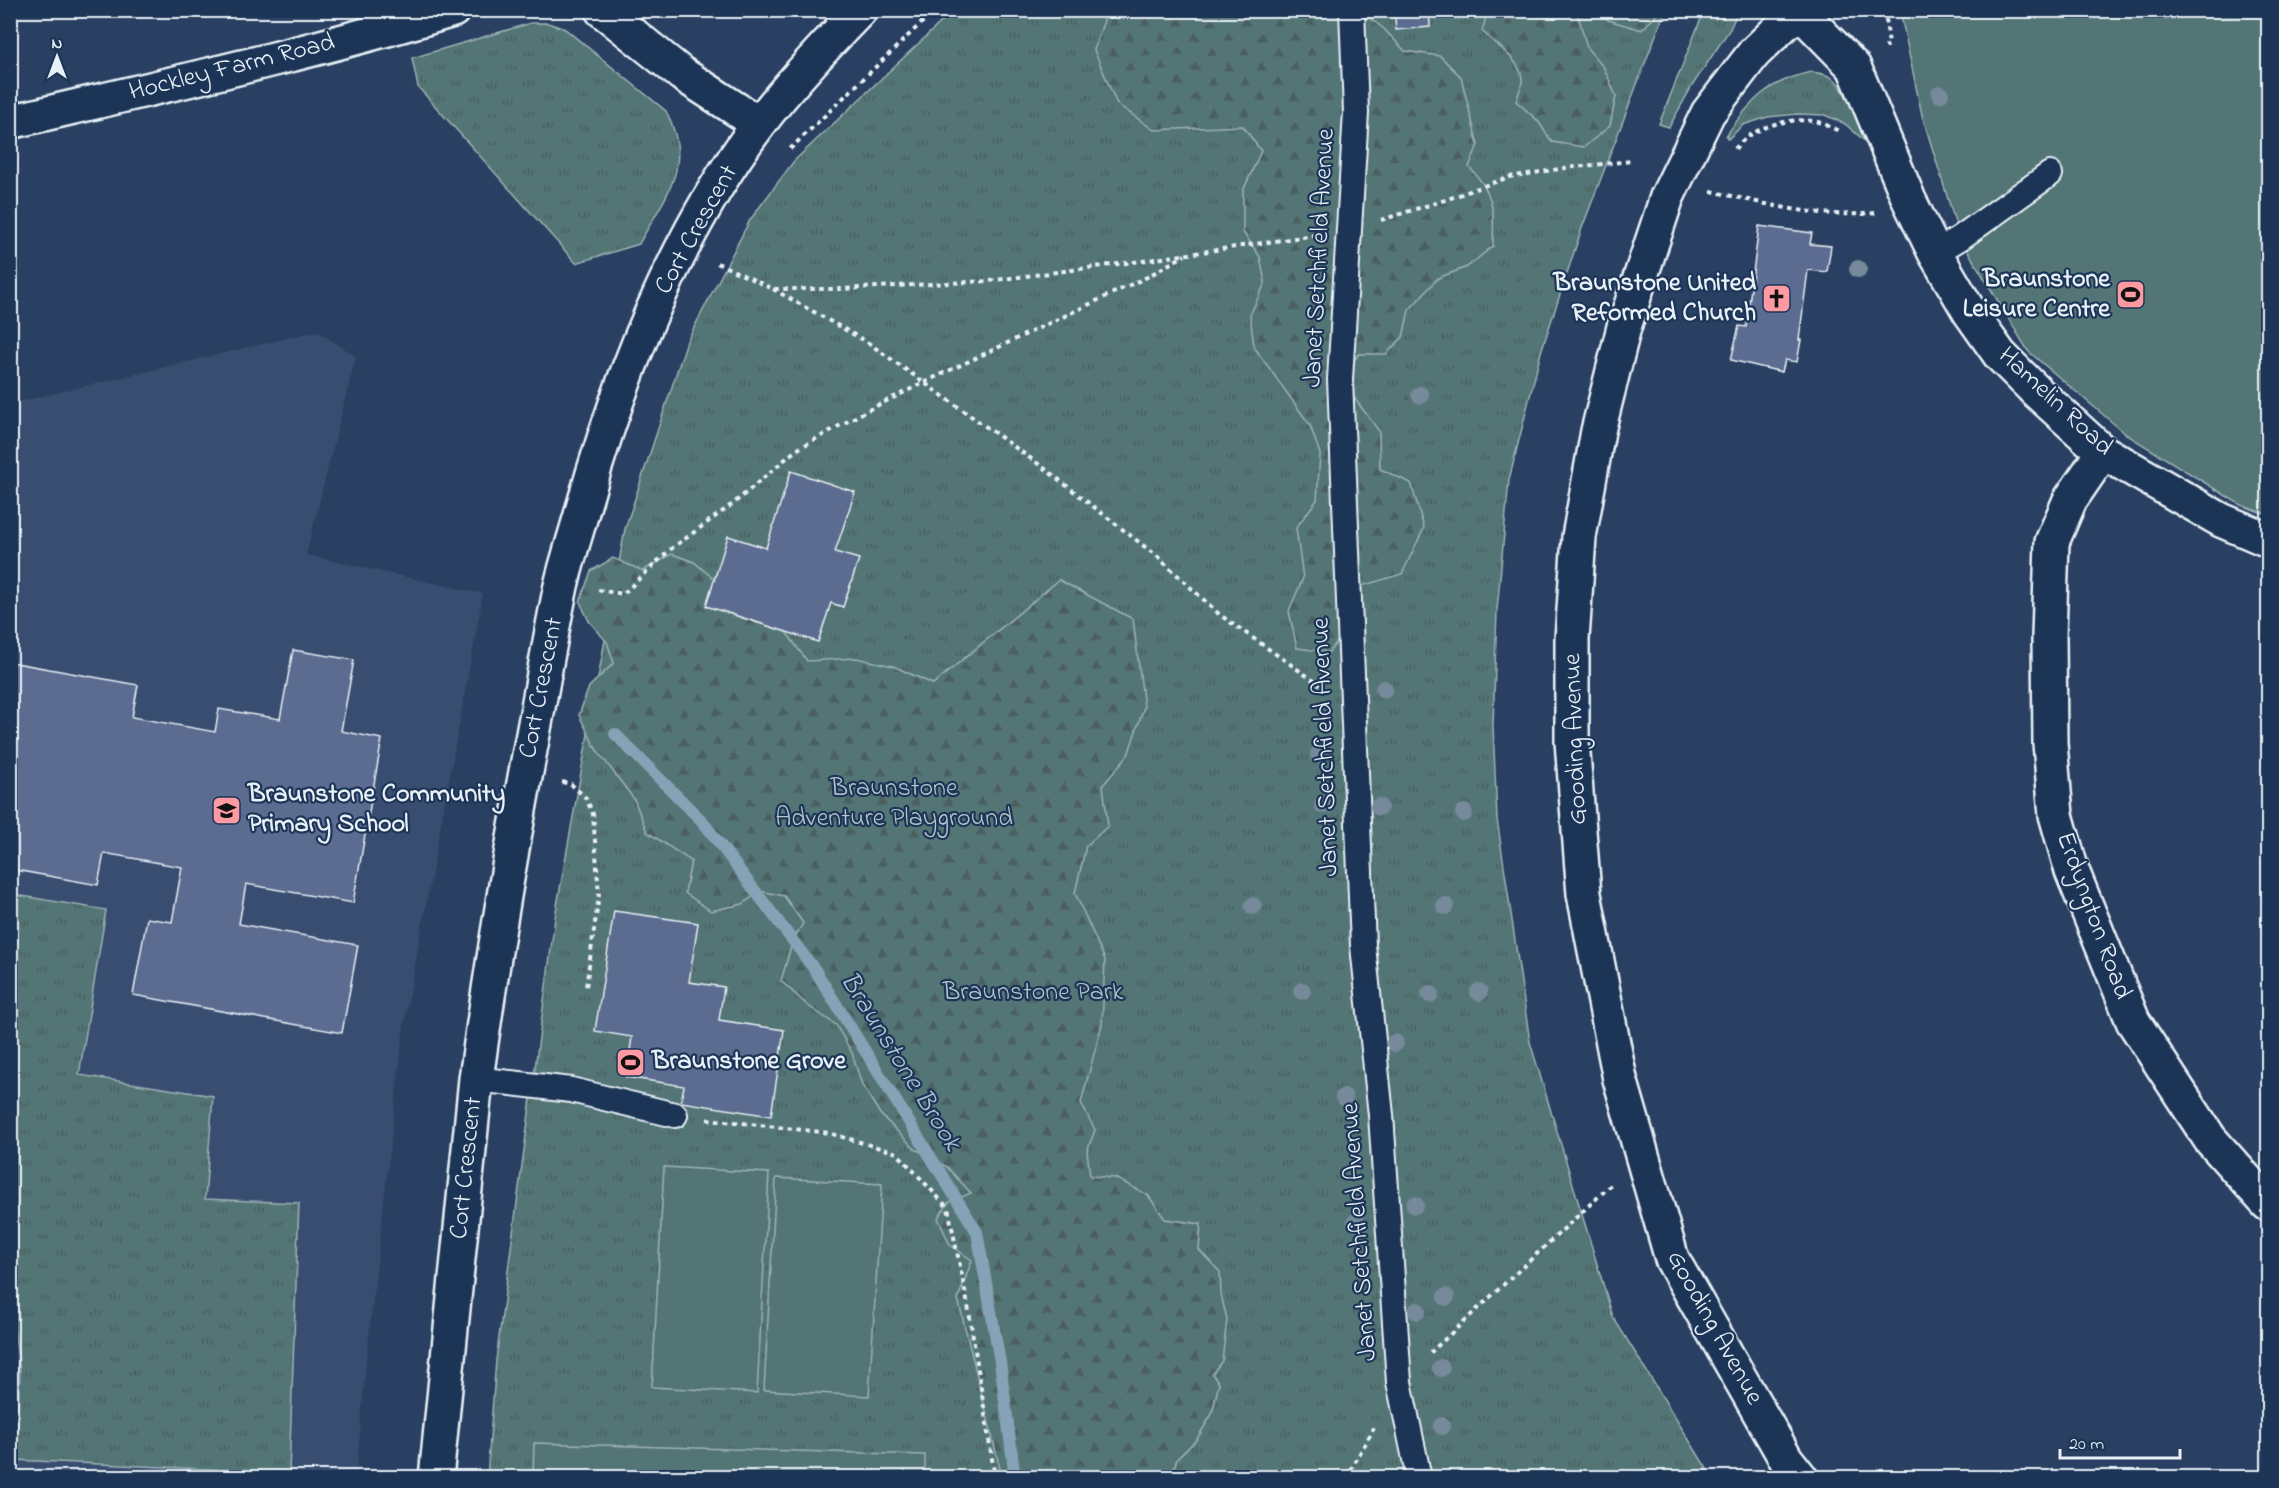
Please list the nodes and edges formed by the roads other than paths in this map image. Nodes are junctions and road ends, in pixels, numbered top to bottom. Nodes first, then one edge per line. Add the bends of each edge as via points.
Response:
1 (453, 10) edge
2 (602, 10) edge
3 (860, 10) edge
4 (1352, 10) edge
5 (1802, 11) edge
6 (10, 122) edge
7 (759, 124) junction
8 (2050, 174) dead end
9 (1935, 253) junction
10 (2103, 452) junction
11 (2268, 540) edge
12 (476, 1079) junction
13 (675, 1115) road end
14 (2268, 1204) edge
15 (436, 1478) edge
16 (1419, 1478) edge
17 (1802, 1478) edge

1 - 6 street, Hockley Farm Road via 395,28
2 - 7 street via 682,74
3 - 7 street, Cort Crescent via 813,58
4 - 16 lane, Janet Setchfield Avenue via 1356,112 1340,379 1363,946 1381,1115 1399,1382
5 - 9 street, Hamelin Road via 1854,67
5 - 17 street, Gooding Avenue via 1754,53 1708,113 1667,197 1624,327 1598,431 1579,537 1572,639 1572,741 1584,894 1620,1079 1672,1259 1786,1459
7 - 12 street, Cort Crescent via 716,189 647,321 616,402 562,583 505,887
8 - 9 lane
9 - 10 street, Hamelin Road via 2001,355
10 - 11 street, Hamelin Road via 2221,520
10 - 14 street, Erdyngton Road via 2070,500 2052,542 2050,743 2056,815 2072,871 2133,1021 2210,1139
12 - 13 lane via 571,1090
12 - 15 street, Cort Crescent

